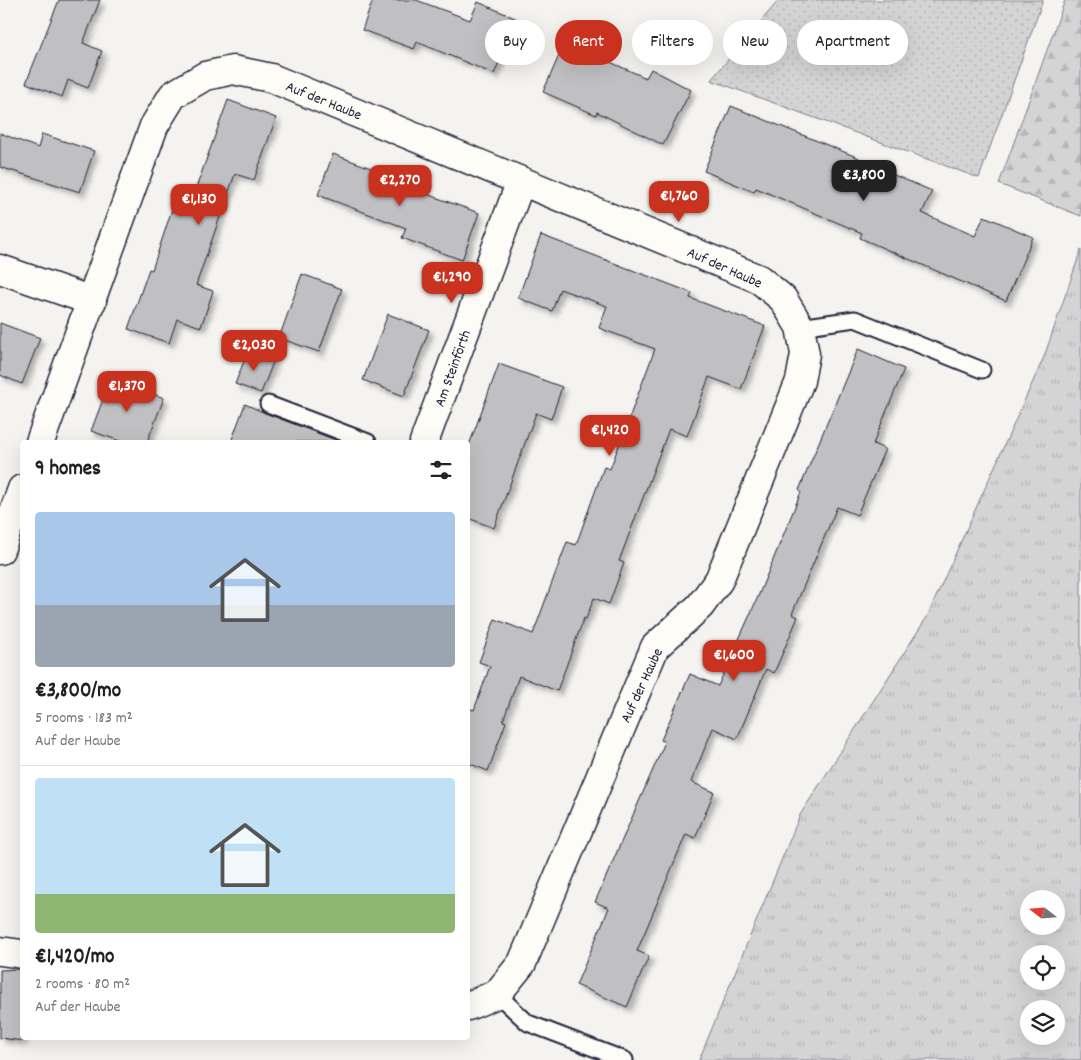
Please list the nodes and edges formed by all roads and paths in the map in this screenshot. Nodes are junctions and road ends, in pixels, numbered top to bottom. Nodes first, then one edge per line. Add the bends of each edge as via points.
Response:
1 (521, 181) junction
2 (0, 269) edge
3 (92, 301) junction
4 (800, 328) junction
5 (982, 370) dead end
6 (268, 404) dead end
7 (41, 440) edge
8 (363, 440) edge
9 (425, 440) edge
10 (20, 495) edge
11 (0, 550) edge
12 (0, 951) edge
13 (20, 954) edge
14 (497, 994) junction
15 (470, 1005) edge
16 (625, 1060) edge

1 - 3 street, Auf der Haube via 271,78 233,70 204,76 172,94 154,126
1 - 4 street, Auf der Haube via 759,279 783,299
1 - 9 street, Am Steinförth
2 - 3 street
3 - 7 street, Auf der Haube
4 - 5 lane via 855,318
4 - 14 street, Auf der Haube via 805,354 800,381 719,580 700,606 655,647 522,963
6 - 8 lane
10 - 11 street
12 - 13 street
14 - 15 street, Auf der Haube
14 - 16 lane via 528,1023

